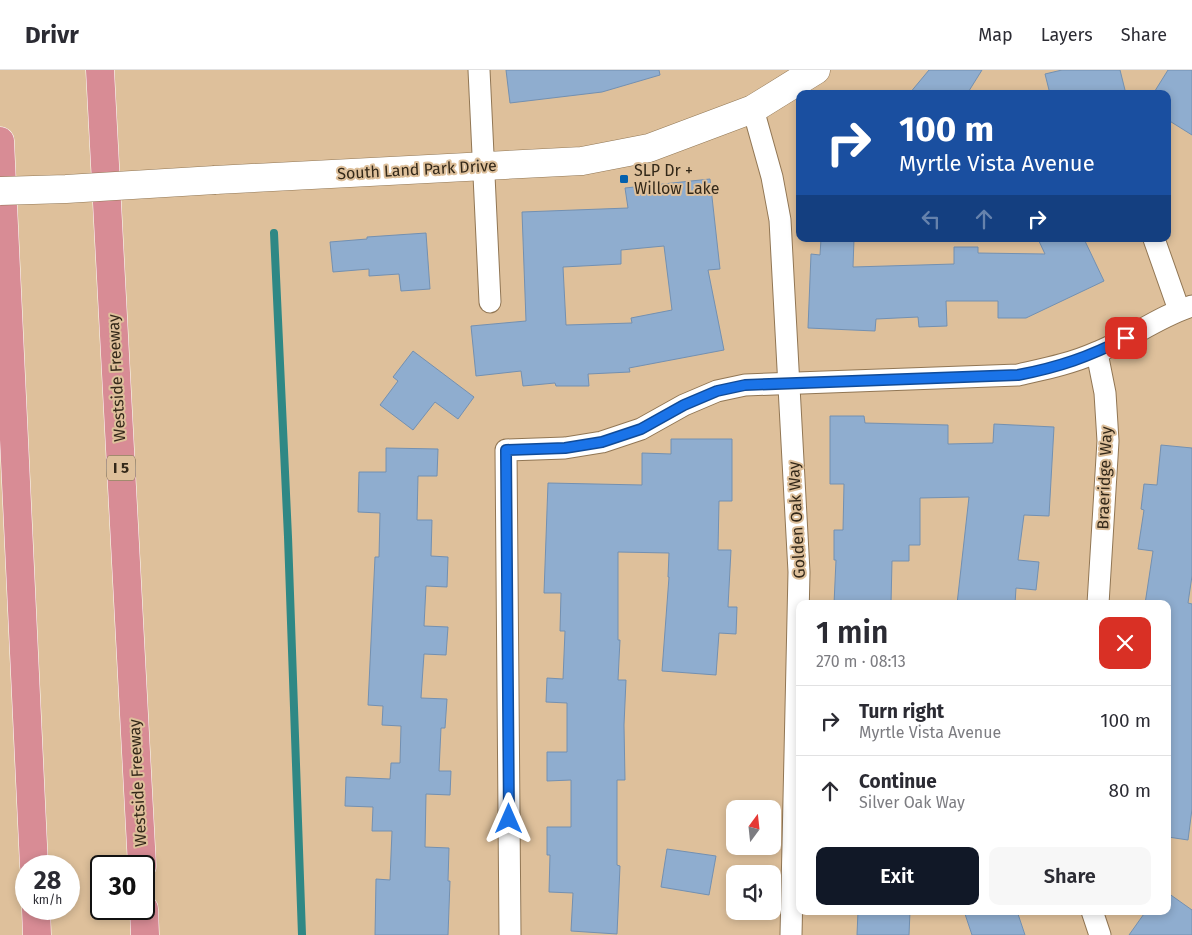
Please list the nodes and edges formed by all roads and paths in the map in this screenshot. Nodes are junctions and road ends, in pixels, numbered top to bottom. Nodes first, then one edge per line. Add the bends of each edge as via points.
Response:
1 (100, 70) edge
2 (480, 70) edge
3 (816, 70) edge
4 (753, 109) junction
5 (0, 141) edge
6 (484, 166) junction
7 (0, 191) edge
8 (1155, 242) edge
9 (490, 302) dead end
10 (1186, 308) edge
11 (1097, 353) junction
12 (789, 382) junction
13 (798, 600) edge
14 (1098, 600) edge
15 (796, 693) edge
16 (33, 855) edge
17 (141, 855) edge
18 (1093, 915) edge
19 (36, 920) edge
20 (144, 920) edge
21 (37, 935) edge
22 (145, 935) edge
23 (510, 935) edge
24 (790, 935) edge
25 (1100, 935) edge

1 - 17 highway, Westside Freeway / I 5
2 - 6 street
3 - 4 street, South Land Park Drive
4 - 6 street, South Land Park Drive via 650,148 582,161
4 - 12 street, Golden Oak Way via 780,220
5 - 16 highway
6 - 7 street, South Land Park Drive, bridge
6 - 9 street
8 - 10 street
10 - 11 street
11 - 12 street via 1018,375
11 - 14 street, Braeridge Way via 1108,441
12 - 13 street, Golden Oak Way
12 - 23 street via 717,391 641,429 602,442 565,448 506,450
15 - 24 street, Golden Oak Way
18 - 25 street
19 - 21 highway
20 - 22 highway

